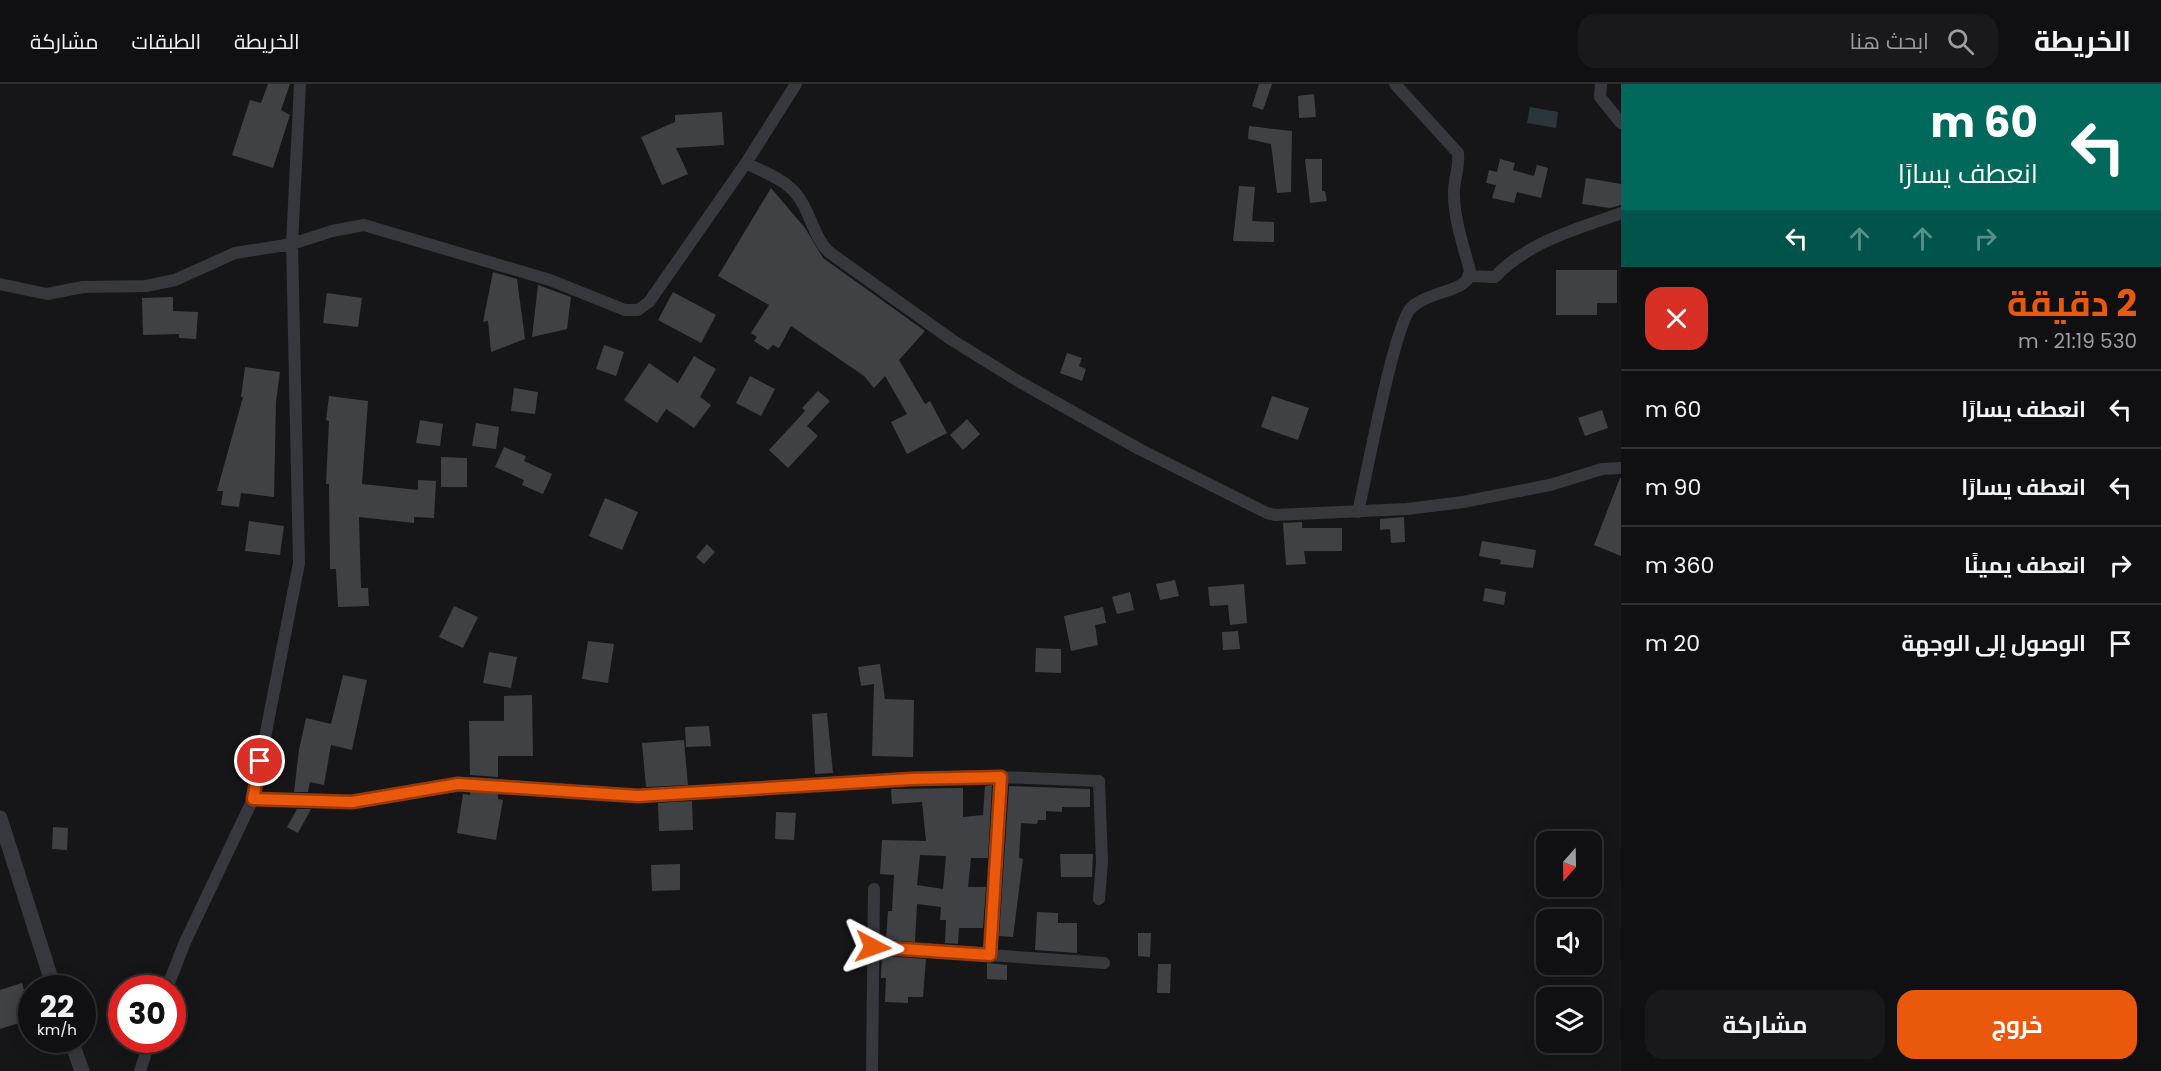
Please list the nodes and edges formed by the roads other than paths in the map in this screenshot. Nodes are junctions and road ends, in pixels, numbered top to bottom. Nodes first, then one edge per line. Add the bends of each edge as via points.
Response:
1 (300, 84) edge
2 (796, 84) edge
3 (1395, 84) edge
4 (1601, 84) edge
5 (1621, 123) edge
6 (746, 164) junction
7 (1621, 213) edge
8 (292, 244) junction
9 (1469, 276) junction
10 (0, 284) edge
11 (1621, 468) edge
12 (1358, 512) junction
13 (1001, 777) junction
14 (253, 799) junction
15 (0, 818) edge
16 (874, 889) dead end
17 (1099, 899) dead end
18 (873, 947) junction
19 (990, 955) junction
20 (1104, 963) dead end
21 (50, 975) edge
22 (172, 975) edge
23 (75, 1053) edge
24 (146, 1053) edge
25 (81, 1071) edge
26 (140, 1071) edge
27 (872, 1071) edge

1 - 8 street
2 - 6 street
3 - 9 street via 1458,153 1454,199
4 - 5 street via 1600,97
6 - 8 street via 649,302 638,310 625,310 550,280 378,228 350,226
6 - 12 street via 781,181 796,194 824,247 837,259 952,340 1087,421 1267,513
7 - 9 street via 1549,240 1495,277
8 - 10 street via 235,253 175,280 146,286 83,286 47,294
8 - 14 street via 299,562
9 - 12 street via 1452,290 1415,305 1406,315
11 - 12 street via 1602,469 1500,496
13 - 14 street via 638,796 466,783 352,802
13 - 17 street via 1099,781
13 - 19 street
14 - 22 street
15 - 21 street
16 - 18 street
18 - 19 street
18 - 27 street
19 - 20 street
23 - 25 street
24 - 26 street

